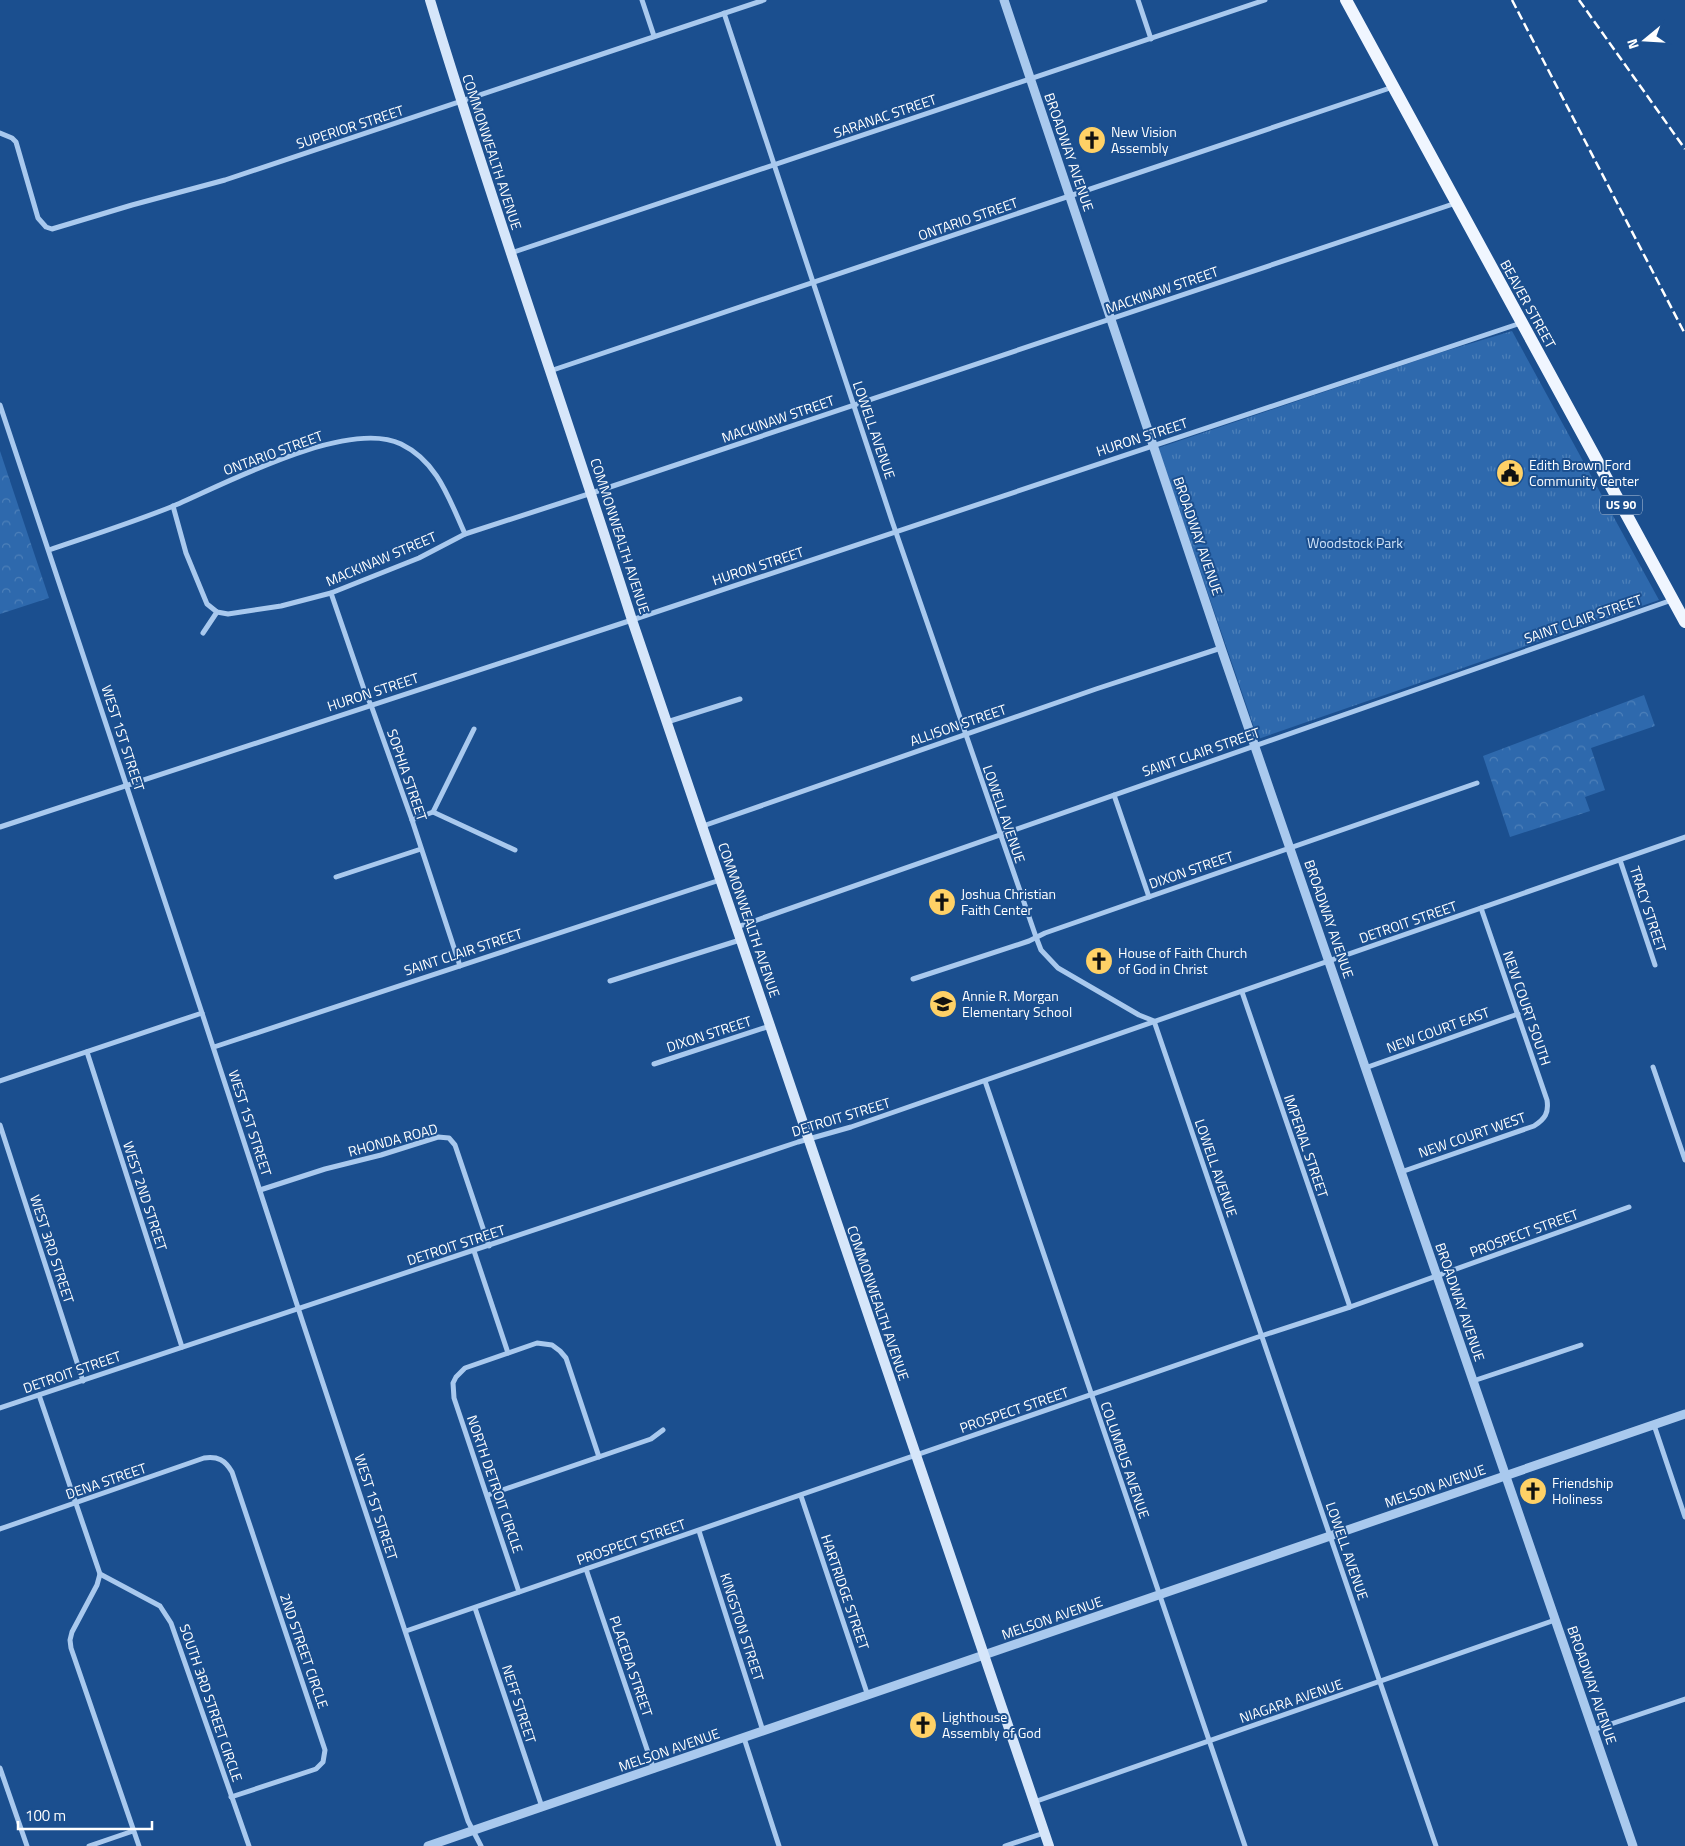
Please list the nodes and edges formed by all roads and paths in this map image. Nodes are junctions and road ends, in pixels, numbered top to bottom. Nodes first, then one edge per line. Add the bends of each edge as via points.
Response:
1 (430, 0) edge
2 (642, 0) edge
3 (764, 0) edge
4 (1004, 0) edge
5 (1138, 0) edge
6 (1265, 0) edge
7 (1346, 0) edge
8 (738, 1) edge
9 (740, 8) junction
10 (724, 13) junction
11 (654, 36) junction
12 (1151, 39) junction
13 (1030, 80) junction
14 (1394, 87) junction
15 (461, 102) junction
16 (0, 133) edge
17 (774, 165) junction
18 (1070, 197) junction
19 (1456, 203) junction
20 (511, 253) junction
21 (812, 283) junction
22 (1110, 319) junction
23 (1522, 323) junction
24 (550, 371) junction
25 (0, 405) edge
26 (853, 405) junction
27 (1153, 445) junction
28 (592, 493) junction
29 (173, 506) junction
30 (896, 531) junction
31 (464, 534) junction
32 (49, 550) junction
33 (331, 593) junction
34 (1673, 600) junction
35 (217, 612) junction
36 (632, 620) junction
37 (1685, 622) edge
38 (203, 633) dead end
39 (1221, 648) junction
40 (740, 699) dead end
41 (371, 705) junction
42 (667, 722) junction
43 (474, 729) dead end
44 (965, 735) junction
45 (1255, 746) junction
46 (1477, 783) dead end
47 (127, 785) junction
48 (1114, 794) junction
49 (433, 812) junction
50 (412, 820) junction
51 (702, 826) junction
52 (0, 827) edge
53 (1000, 835) junction
54 (1685, 837) edge
55 (1291, 848) junction
56 (421, 849) junction
57 (514, 850) dead end
58 (1620, 860) junction
59 (336, 876) dead end
60 (720, 880) junction
61 (1149, 897) junction
62 (1481, 908) junction
63 (737, 927) junction
64 (1036, 937) junction
65 (741, 940) junction
66 (1328, 962) junction
67 (1655, 964) dead end
68 (460, 966) junction
69 (913, 979) dead end
70 (610, 981) dead end
71 (1242, 992) junction
72 (202, 1013) junction
73 (1518, 1014) junction
74 (1154, 1021) junction
75 (770, 1026) junction
76 (214, 1046) junction
77 (86, 1052) junction
78 (654, 1064) dead end
79 (1653, 1067) dead end
80 (1365, 1068) junction
81 (0, 1081) edge
82 (985, 1081) junction
83 (1546, 1115) joint
84 (0, 1125) edge
85 (808, 1140) junction
86 (1685, 1160) edge
87 (1401, 1172) junction
88 (260, 1190) junction
89 (1629, 1207) dead end
90 (489, 1246) junction
91 (474, 1251) junction
92 (1437, 1276) junction
93 (1350, 1308) junction
94 (298, 1309) junction
95 (1262, 1336) junction
96 (1581, 1345) dead end
97 (182, 1347) junction
98 (508, 1352) junction
99 (83, 1381) junction
100 (1473, 1381) junction
101 (39, 1395) junction
102 (1091, 1395) junction
103 (0, 1408) edge
104 (1685, 1414) edge
105 (1654, 1425) junction
106 (663, 1430) dead end
107 (916, 1456) junction
108 (599, 1457) junction
109 (219, 1458) joint
110 (1506, 1476) junction
111 (488, 1495) junction
112 (801, 1496) junction
113 (76, 1503) junction
114 (1685, 1517) edge
115 (0, 1529) edge
116 (699, 1531) junction
117 (1330, 1537) junction
118 (586, 1569) junction
119 (100, 1574) junction
120 (519, 1592) junction
121 (1159, 1595) junction
122 (475, 1608) junction
123 (1555, 1620) junction
124 (406, 1631) junction
125 (984, 1656) junction
126 (1380, 1682) junction
127 (868, 1696) junction
128 (1685, 1699) edge
129 (1593, 1730) junction
130 (764, 1731) junction
131 (744, 1738) junction
132 (1209, 1742) junction
133 (0, 1768) edge
134 (654, 1770) junction
135 (231, 1797) junction
136 (1034, 1802) junction
137 (542, 1807) junction
138 (474, 1830) junction
139 (133, 1831) junction
140 (1044, 1833) junction
141 (27, 1846) edge
142 (89, 1846) edge
143 (138, 1846) edge
144 (248, 1846) edge
145 (428, 1846) edge
146 (481, 1846) edge
147 (779, 1846) edge
148 (1005, 1846) edge
149 (1049, 1846) edge
150 (1244, 1846) edge
151 (1436, 1846) edge
152 (1633, 1846) edge

1 - 15 main road, COMMONWEALTH AVENUE
2 - 11 street
3 - 9 street, SUPERIOR STREET
4 - 13 street, BROADWAY AVENUE
5 - 12 street
6 - 12 street, SARANAC STREET
7 - 14 main road, BEAVER STREET / US 90
8 - 9 street
9 - 10 street, SUPERIOR STREET
10 - 11 street, SUPERIOR STREET
10 - 17 street, LOWELL AVENUE
11 - 15 street, SUPERIOR STREET
12 - 13 street, SARANAC STREET
13 - 17 street, SARANAC STREET
13 - 18 street, BROADWAY AVENUE
14 - 18 street, ONTARIO STREET
14 - 19 main road, BEAVER STREET / US 90
15 - 16 street, SUPERIOR STREET via 225,180 52,230 38,218 16,142
15 - 20 main road, COMMONWEALTH AVENUE
17 - 20 street, SARANAC STREET
17 - 21 street, LOWELL AVENUE
18 - 21 street, ONTARIO STREET
18 - 22 street, BROADWAY AVENUE
19 - 22 street, MACKINAW STREET
19 - 23 main road, BEAVER STREET / US 90
20 - 24 main road, COMMONWEALTH AVENUE
21 - 24 street, ONTARIO STREET
21 - 26 street, LOWELL AVENUE
22 - 26 street, MACKINAW STREET
22 - 27 street, BROADWAY AVENUE
23 - 27 street, HURON STREET
23 - 34 main road, BEAVER STREET / US 90
24 - 28 main road, COMMONWEALTH AVENUE
25 - 32 street, WEST 1ST STREET
26 - 28 street, MACKINAW STREET
26 - 30 street, LOWELL AVENUE
27 - 30 street, HURON STREET
27 - 39 street, BROADWAY AVENUE
28 - 31 street, MACKINAW STREET
28 - 36 main road, COMMONWEALTH AVENUE
29 - 31 street, ONTARIO STREET via 240,475 336,442 387,439 410,449 434,470
29 - 32 street, ONTARIO STREET
29 - 35 street via 196,578 207,604
30 - 36 street, HURON STREET
30 - 44 street, LOWELL AVENUE
31 - 33 street, MACKINAW STREET via 419,558
32 - 47 street, WEST 1ST STREET
33 - 35 street, MACKINAW STREET via 282,606 228,614
33 - 41 street, SOPHIA STREET
34 - 37 main road, BEAVER STREET / US 90
34 - 45 street, SAINT CLAIR STREET
35 - 38 street
36 - 41 street, HURON STREET
36 - 42 main road, COMMONWEALTH AVENUE
39 - 44 street, ALLISON STREET
39 - 45 street, BROADWAY AVENUE
40 - 42 street
41 - 47 street, HURON STREET
41 - 50 street, SOPHIA STREET
42 - 51 main road, COMMONWEALTH AVENUE
43 - 49 street
44 - 51 street, ALLISON STREET
44 - 53 street, LOWELL AVENUE
45 - 48 street, SAINT CLAIR STREET
45 - 55 street, BROADWAY AVENUE
46 - 55 street, DIXON STREET
47 - 52 street, HURON STREET
47 - 72 street, WEST 1ST STREET
48 - 53 street, SAINT CLAIR STREET
48 - 61 street
49 - 50 street
49 - 57 street
50 - 56 street, SOPHIA STREET
51 - 60 main road, COMMONWEALTH AVENUE
53 - 63 street, SAINT CLAIR STREET
53 - 64 street, LOWELL AVENUE
54 - 58 street, DETROIT STREET
55 - 61 street, DIXON STREET
55 - 66 street, BROADWAY AVENUE
56 - 59 street
56 - 68 street, SOPHIA STREET
58 - 62 street, DETROIT STREET
58 - 67 street, TRACY STREET
60 - 63 main road, COMMONWEALTH AVENUE
60 - 68 street, SAINT CLAIR STREET
61 - 64 street, DIXON STREET
62 - 66 street, DETROIT STREET
62 - 73 street, NEW COURT SOUTH
63 - 65 main road, COMMONWEALTH AVENUE
64 - 69 street, DIXON STREET
64 - 74 street, LOWELL AVENUE via 1041,950 1058,968
65 - 70 street
65 - 75 main road, COMMONWEALTH AVENUE
66 - 71 street, DETROIT STREET
66 - 80 street, BROADWAY AVENUE
68 - 76 street, SAINT CLAIR STREET
71 - 74 street, DETROIT STREET
71 - 93 street, IMPERIAL STREET
72 - 76 street, WEST 1ST STREET
72 - 77 street
73 - 80 street, NEW COURT EAST
73 - 83 street, NEW COURT SOUTH via 1547,1100
74 - 82 street, DETROIT STREET
74 - 95 street, LOWELL AVENUE
75 - 78 street, DIXON STREET
75 - 85 main road, COMMONWEALTH AVENUE
76 - 88 street, WEST 1ST STREET
77 - 81 street
77 - 97 street, WEST 2ND STREET
79 - 86 street
80 - 87 street, BROADWAY AVENUE
82 - 85 street, DETROIT STREET
82 - 102 street, COLUMBUS AVENUE
83 - 87 street, NEW COURT WEST via 1534,1126
84 - 99 street, WEST 3RD STREET
85 - 90 street, DETROIT STREET
85 - 107 main road, COMMONWEALTH AVENUE
87 - 92 street, BROADWAY AVENUE
88 - 90 street, RHONDA ROAD via 438,1137 449,1138 455,1146
88 - 94 street, WEST 1ST STREET
89 - 92 street, PROSPECT STREET
90 - 91 street, DETROIT STREET
91 - 94 street, DETROIT STREET
91 - 98 street
92 - 93 street, PROSPECT STREET
92 - 100 street, BROADWAY AVENUE
93 - 95 street, PROSPECT STREET
94 - 97 street, DETROIT STREET
94 - 124 street, WEST 1ST STREET
95 - 102 street, PROSPECT STREET
95 - 117 street, LOWELL AVENUE
96 - 100 street
97 - 99 street, DETROIT STREET
98 - 108 street via 537,1343 552,1345 560,1351 566,1358
98 - 111 street, NORTH DETROIT CIRCLE via 465,1368 453,1383 454,1398
99 - 101 street, DETROIT STREET
100 - 110 street, BROADWAY AVENUE
101 - 103 street, DETROIT STREET
101 - 113 street
102 - 107 street, PROSPECT STREET
102 - 121 street, COLUMBUS AVENUE
104 - 105 street, MELSON AVENUE
105 - 110 street, MELSON AVENUE
105 - 114 street
106 - 108 street via 651,1439
107 - 112 street, PROSPECT STREET
107 - 125 main road, COMMONWEALTH AVENUE
108 - 111 street
109 - 113 street, DENA STREET via 204,1458
109 - 135 street, 2ND STREET CIRCLE via 232,1472 325,1750 323,1762 316,1769
110 - 117 street, MELSON AVENUE
110 - 123 street, BROADWAY AVENUE
111 - 120 street, NORTH DETROIT CIRCLE
112 - 116 street, PROSPECT STREET
112 - 127 street, HARTRIDGE STREET
113 - 115 street, DENA STREET
113 - 119 street
116 - 118 street, PROSPECT STREET
116 - 130 street, KINGSTON STREET
117 - 121 street, MELSON AVENUE
117 - 126 street, LOWELL AVENUE
118 - 120 street, PROSPECT STREET
118 - 134 street, PLACEDA STREET
119 - 135 street, SOUTH 3RD STREET CIRCLE via 160,1606 166,1614
119 - 139 street via 72,1632 71,1648
120 - 122 street, PROSPECT STREET
121 - 125 street, MELSON AVENUE
121 - 132 street, COLUMBUS AVENUE
122 - 124 street, PROSPECT STREET
122 - 137 street, NEFF STREET
123 - 126 street, NIAGARA AVENUE
123 - 129 street, BROADWAY AVENUE
124 - 138 street, WEST 1ST STREET via 468,1821
125 - 127 street, MELSON AVENUE
125 - 136 main road, COMMONWEALTH AVENUE
126 - 132 street, NIAGARA AVENUE
126 - 151 street, LOWELL AVENUE
127 - 130 street, MELSON AVENUE
128 - 129 street
129 - 152 street, BROADWAY AVENUE
130 - 131 street, MELSON AVENUE
131 - 134 street, MELSON AVENUE
131 - 147 street
132 - 136 street, NIAGARA AVENUE
132 - 150 street, COLUMBUS AVENUE
133 - 141 street
134 - 137 street, MELSON AVENUE
135 - 144 street, SOUTH 3RD STREET CIRCLE
136 - 140 main road, COMMONWEALTH AVENUE
137 - 138 street, MELSON AVENUE
138 - 145 street, MELSON AVENUE
138 - 146 street, WEST 1ST STREET
139 - 142 street
139 - 143 street
140 - 148 street
140 - 149 main road, COMMONWEALTH AVENUE

